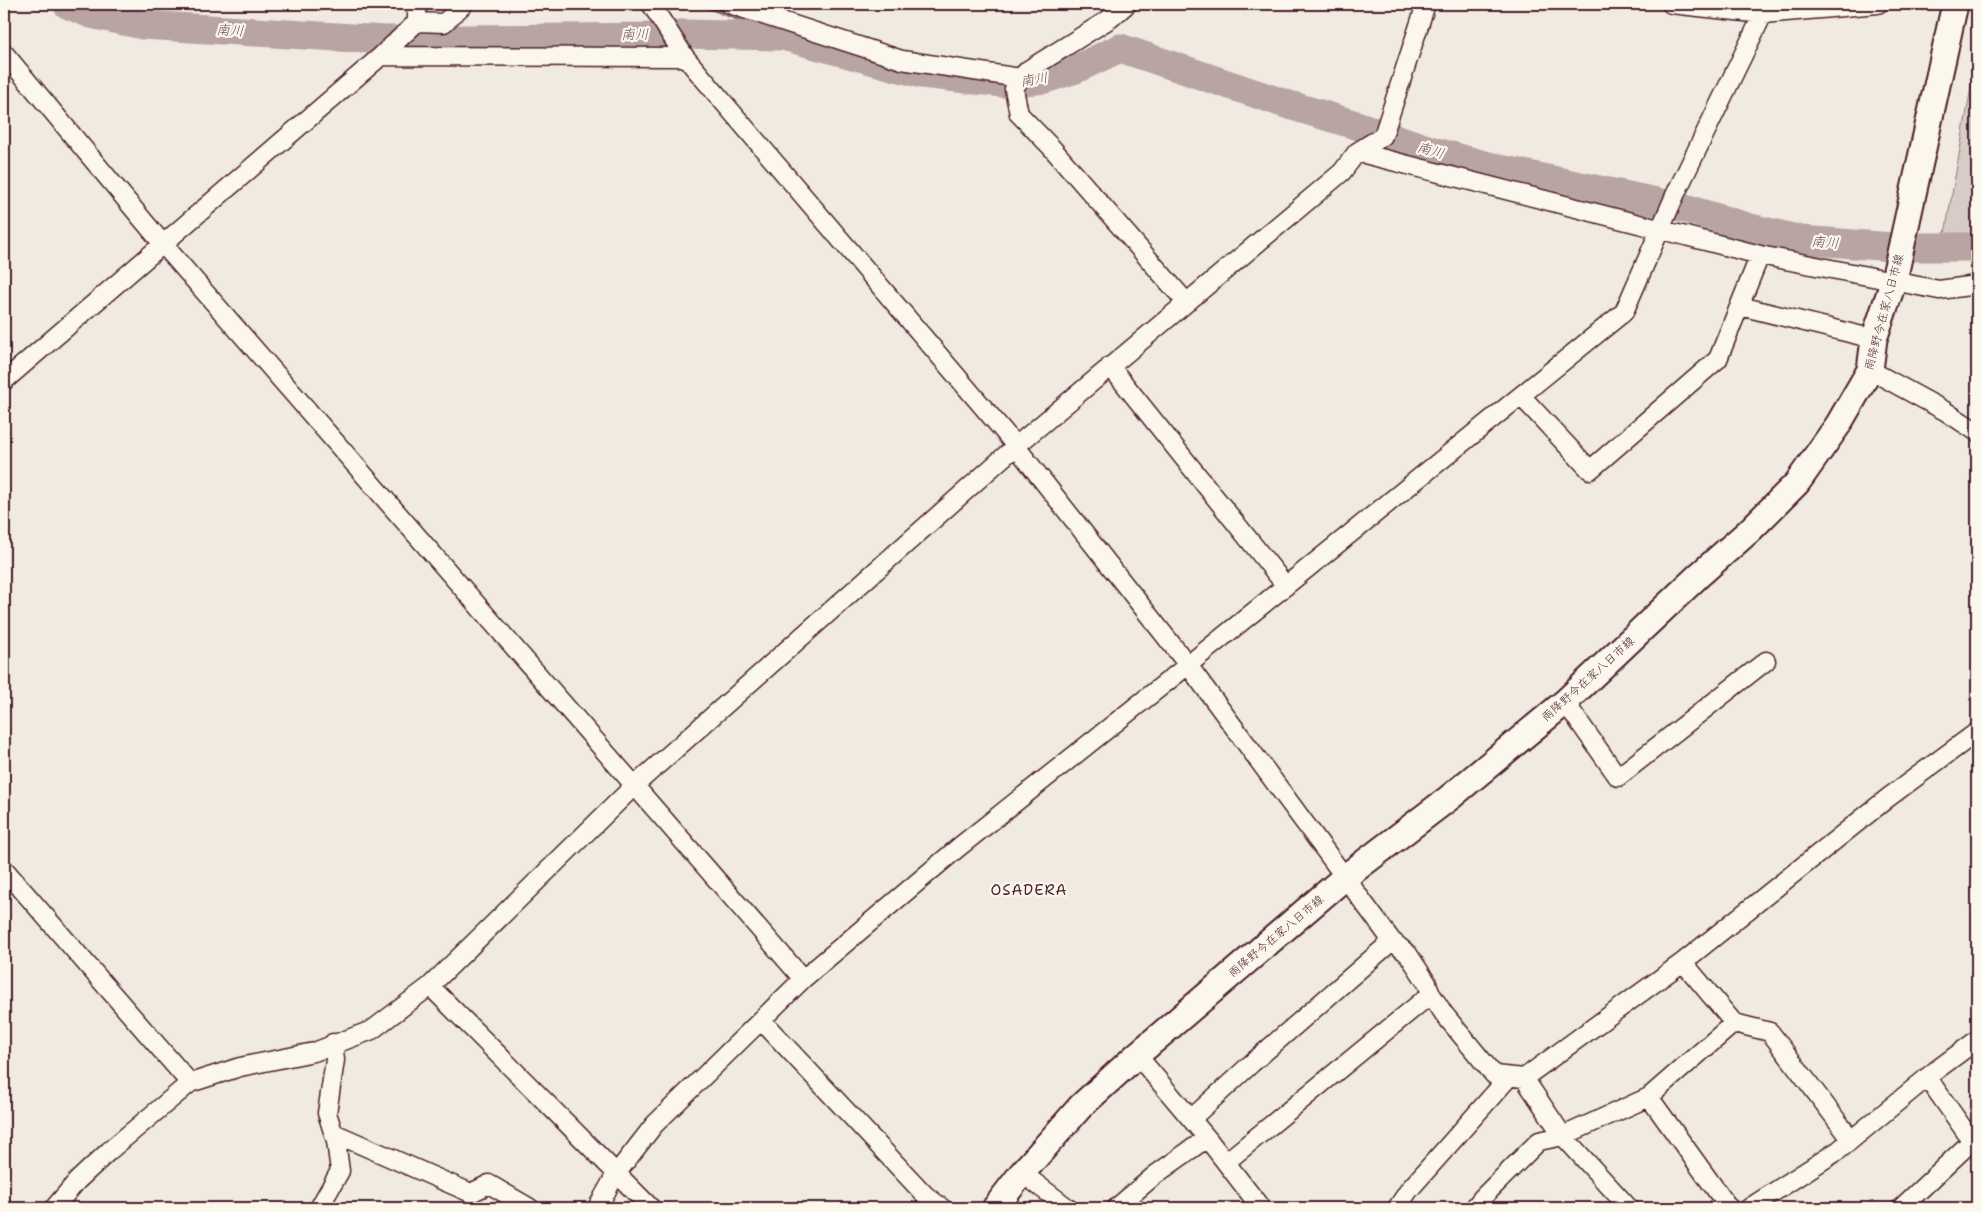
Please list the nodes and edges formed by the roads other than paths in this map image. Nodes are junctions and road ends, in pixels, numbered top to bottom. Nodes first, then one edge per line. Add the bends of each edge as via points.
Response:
1 (412, 4) edge
2 (464, 4) edge
3 (651, 4) edge
4 (729, 4) edge
5 (1128, 4) edge
6 (1426, 4) edge
7 (1671, 4) edge
8 (1878, 4) edge
9 (1955, 4) edge
10 (1763, 14) junction
11 (417, 22) junction
12 (4, 53) edge
13 (381, 56) junction
14 (686, 57) junction
15 (1020, 78) junction
16 (1358, 152) junction
17 (1660, 228) junction
18 (162, 243) junction
19 (1760, 255) junction
20 (1894, 280) junction
21 (1977, 285) edge
22 (1186, 302) junction
23 (1740, 306) junction
24 (1874, 339) junction
25 (1110, 366) junction
26 (1870, 370) junction
27 (4, 381) edge
28 (1521, 396) junction
29 (1977, 432) edge
30 (1016, 446) junction
31 (1286, 586) junction
32 (1766, 661) dead end
33 (1188, 665) junction
34 (1565, 702) junction
35 (1977, 732) edge
36 (634, 786) junction
37 (4, 868) edge
38 (1344, 878) junction
39 (1392, 941) junction
40 (1684, 962) junction
41 (803, 979) junction
42 (430, 986) junction
43 (1431, 994) junction
44 (761, 1020) junction
45 (1734, 1023) junction
46 (1977, 1040) edge
47 (333, 1043) junction
48 (1137, 1055) junction
49 (1516, 1077) junction
50 (1927, 1077) junction
51 (190, 1084) junction
52 (1649, 1097) junction
53 (1191, 1119) junction
54 (334, 1133) junction
55 (1563, 1136) junction
56 (1207, 1138) junction
57 (1851, 1139) junction
58 (1974, 1144) edge
59 (1226, 1162) junction
60 (1022, 1173) junction
61 (616, 1174) junction
62 (1626, 1207) edge
63 (54, 1208) edge
64 (319, 1208) edge
65 (530, 1208) edge
66 (597, 1208) edge
67 (651, 1208) edge
68 (942, 1208) edge
69 (995, 1208) edge
70 (1068, 1208) edge
71 (1116, 1208) edge
72 (1261, 1208) edge
73 (1397, 1208) edge
74 (1474, 1208) edge
75 (1729, 1208) edge
76 (1749, 1208) edge
77 (1900, 1208) edge

1 - 11 street via 417,8
2 - 11 street via 444,24
3 - 14 street
4 - 15 street via 902,60
5 - 15 street
6 - 16 street via 1383,136
7 - 10 street
8 - 10 street
9 - 20 main road, 雨降野今在家八日市線
10 - 17 street
11 - 13 street
12 - 18 street
13 - 14 street
13 - 18 street
14 - 30 street
15 - 22 street via 1014,89 1019,114
16 - 17 street
16 - 22 street via 1342,172
17 - 19 street
17 - 28 street via 1624,312
18 - 27 street
18 - 36 street
19 - 20 street
19 - 23 street
20 - 21 street via 1939,290
20 - 24 main road, 雨降野今在家八日市線
22 - 25 street
23 - 24 street
23 - 28 street via 1718,359 1590,470
24 - 26 main road, 雨降野今在家八日市線
25 - 30 street
25 - 31 street
26 - 29 street
26 - 34 main road, 雨降野今在家八日市線 via 1838,426 1797,483
28 - 31 street
30 - 33 street
30 - 36 street
31 - 33 street
32 - 34 street via 1618,777
33 - 38 street
33 - 41 street via 959,847
34 - 38 main road, 雨降野今在家八日市線
35 - 40 street via 1889,797
36 - 41 street
36 - 42 street
37 - 51 street
38 - 39 street
38 - 48 main road, 雨降野今在家八日市線
39 - 43 street via 1408,954
39 - 53 street
40 - 45 street
40 - 49 street
41 - 44 street
42 - 47 street via 372,1030
42 - 61 street
43 - 49 street via 1494,1075
43 - 59 street
44 - 61 street via 654,1126
44 - 68 street via 925,1195
45 - 52 street
45 - 57 street via 1770,1032
46 - 50 street
47 - 51 street via 314,1052 240,1067
47 - 54 street via 335,1060 327,1113
48 - 53 street
48 - 60 main road, 雨降野今在家八日市線 via 1081,1106
49 - 55 street
49 - 73 street via 1409,1190
50 - 57 street
50 - 58 street
51 - 63 street via 109,1151
52 - 55 street
52 - 75 street
53 - 56 street
54 - 64 street via 340,1171
54 - 65 street via 471,1193 489,1184
55 - 62 street
55 - 74 street via 1539,1141
56 - 59 street
56 - 71 street
57 - 76 street
58 - 77 street
59 - 72 street
60 - 69 main road, 雨降野今在家八日市線
60 - 70 street
61 - 66 street
61 - 67 street

